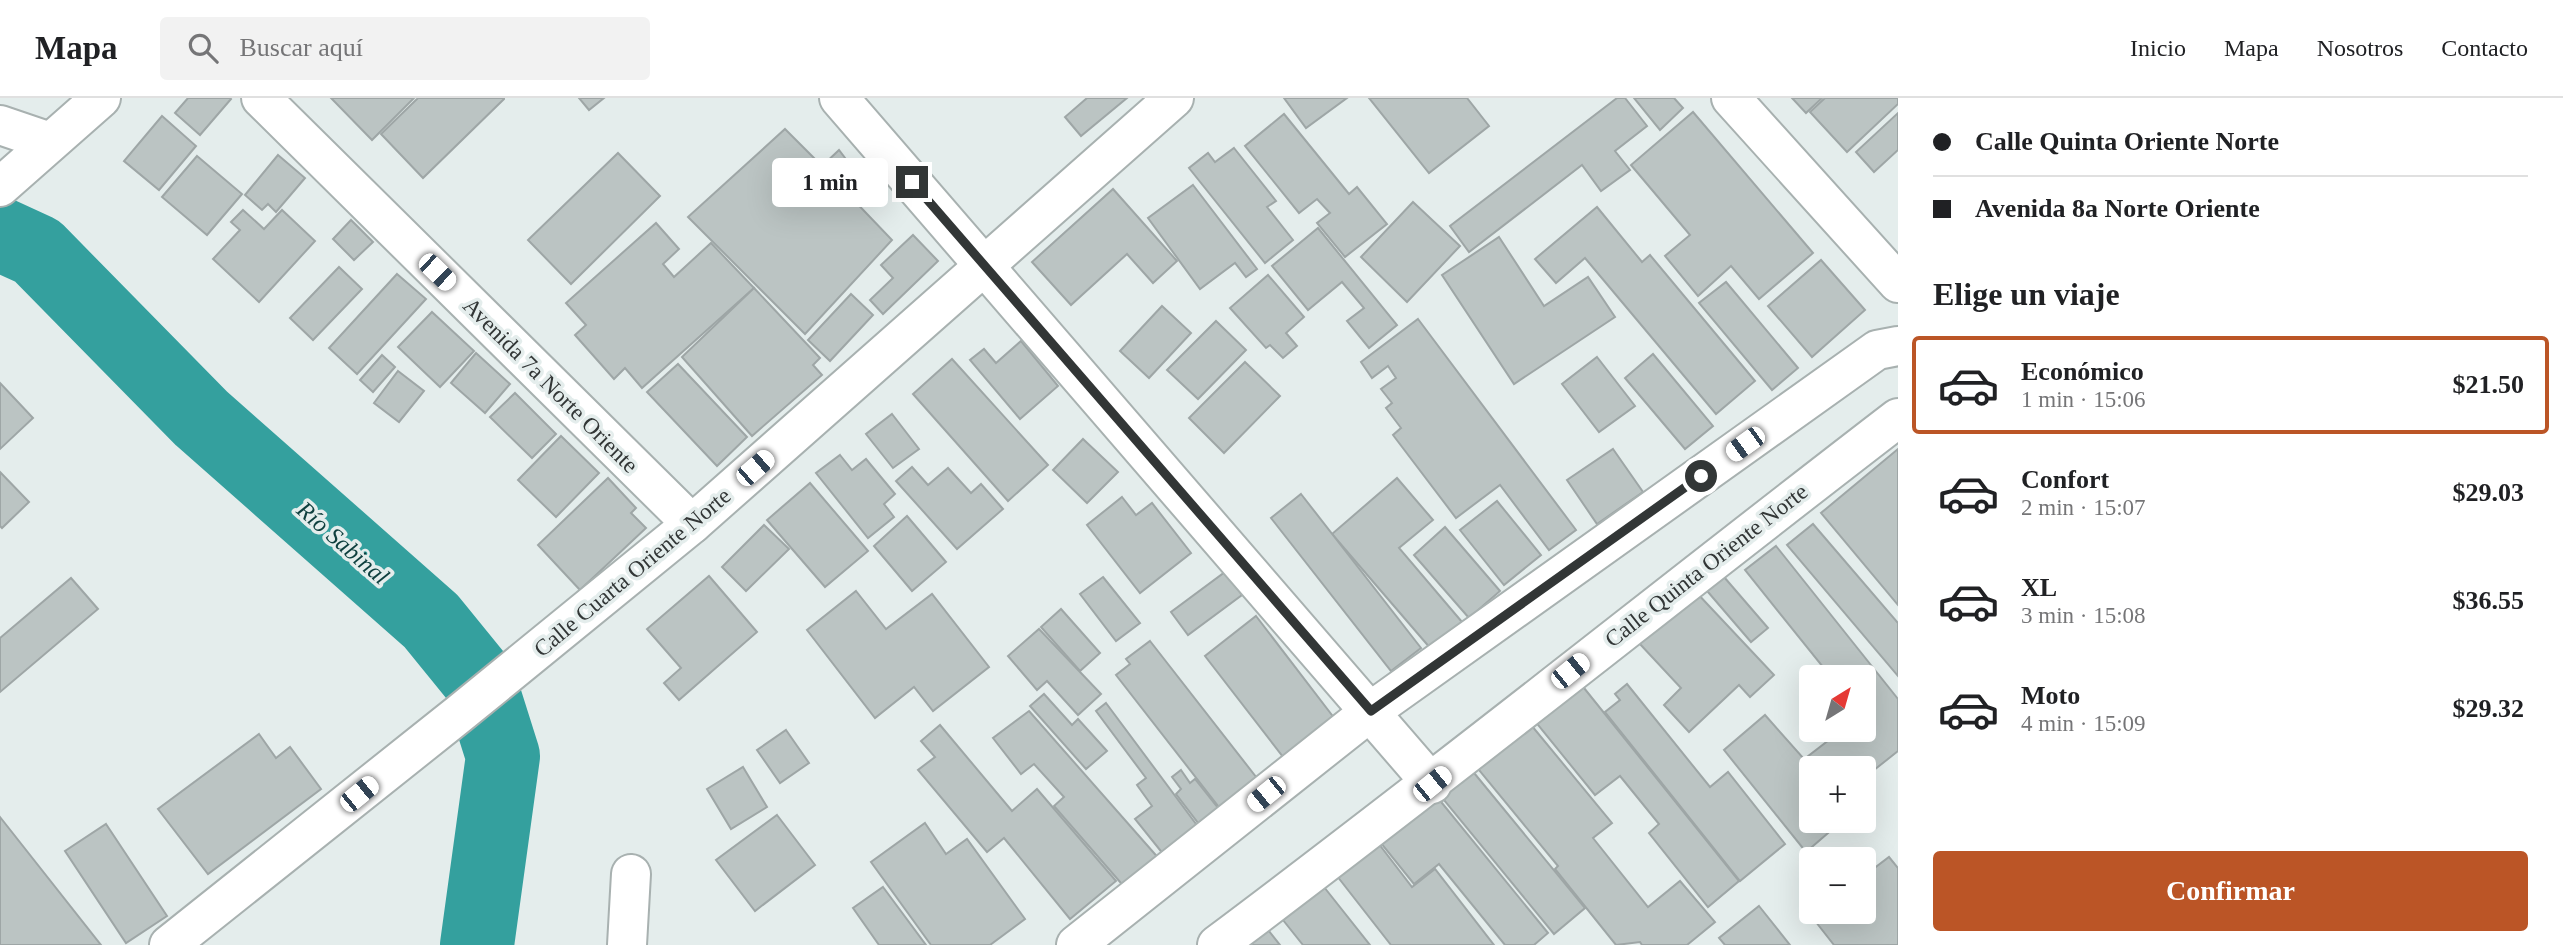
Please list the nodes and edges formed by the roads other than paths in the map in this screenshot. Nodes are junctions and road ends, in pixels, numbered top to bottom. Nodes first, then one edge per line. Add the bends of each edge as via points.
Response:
1 (101, 98) edge
2 (261, 98) edge
3 (839, 98) edge
4 (1174, 98) edge
5 (1731, 98) edge
6 (0, 125) edge
7 (25, 164) edge
8 (985, 265) junction
9 (1898, 284) edge
10 (1898, 346) edge
11 (1898, 418) edge
12 (692, 523) junction
13 (1371, 711) junction
14 (1432, 784) junction
15 (631, 874) dead end
16 (169, 945) edge
17 (627, 945) edge
18 (1076, 945) edge
19 (1217, 945) edge

1 - 7 street
2 - 12 street, Avenida 7a Norte Oriente
3 - 8 street
4 - 8 street, Calle Cuarta Oriente Norte
5 - 9 street
6 - 7 street
8 - 12 street, Calle Cuarta Oriente Norte
8 - 13 street
10 - 13 street via 1877,350
11 - 14 street, Calle Quinta Oriente Norte via 1590,655
12 - 16 street, Calle Cuarta Oriente Norte
13 - 14 street
13 - 18 street
14 - 19 street, Calle Quinta Oriente Norte
15 - 17 street

